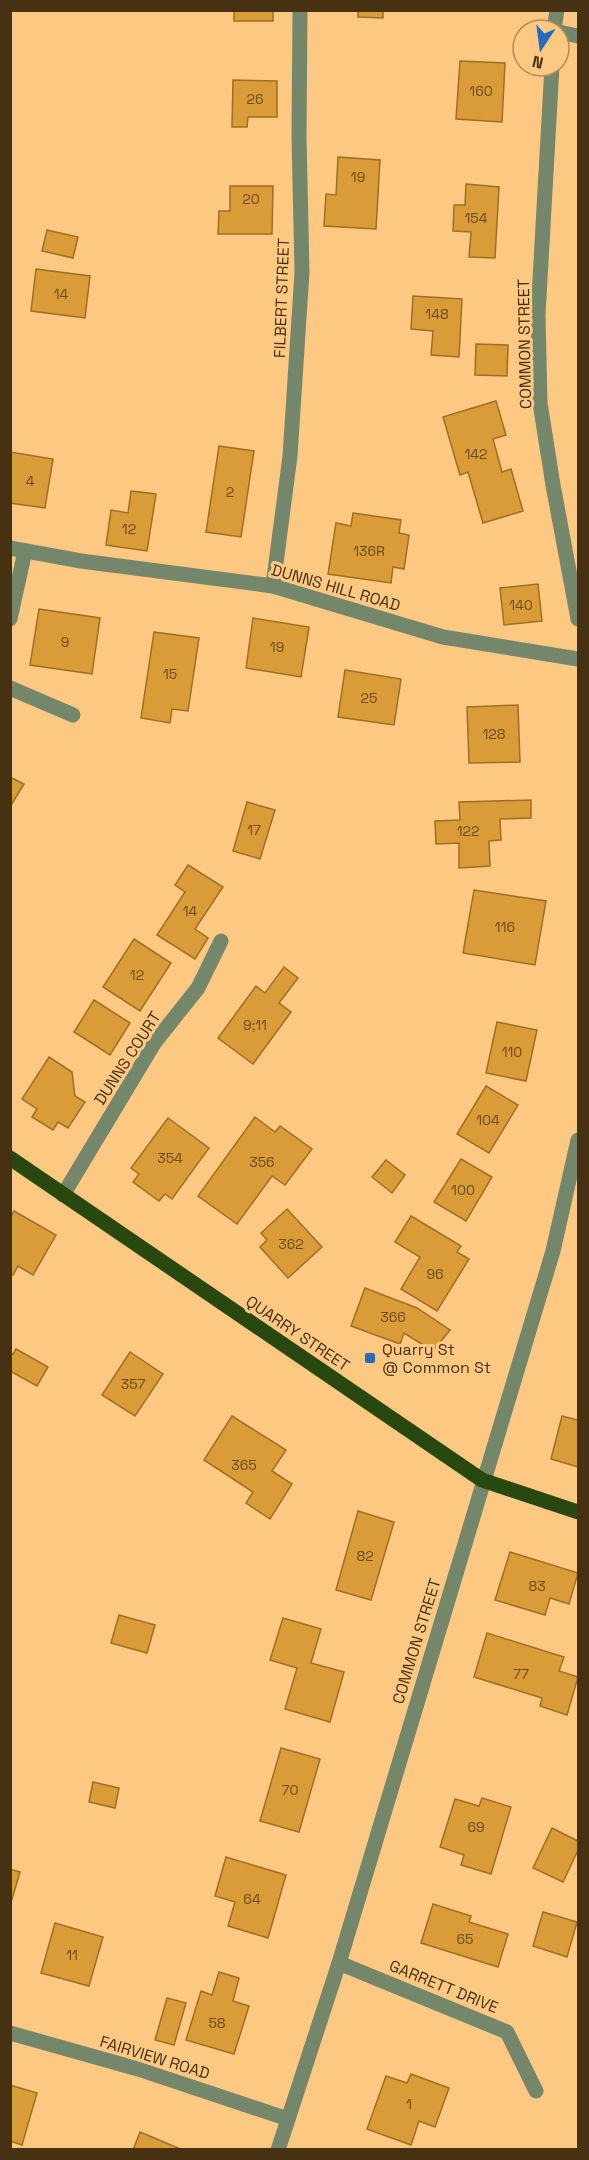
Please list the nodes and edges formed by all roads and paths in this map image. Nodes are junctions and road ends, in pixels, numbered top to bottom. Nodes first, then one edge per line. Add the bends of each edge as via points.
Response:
1 (300, 10) edge
2 (551, 78) edge
3 (18, 549) edge
4 (273, 586) junction
5 (10, 619) edge
6 (579, 619) edge
7 (579, 659) edge
8 (10, 688) edge
9 (73, 716) dead end
10 (221, 941) dead end
11 (579, 1140) edge
12 (10, 1158) edge
13 (63, 1195) junction
14 (482, 1480) junction
15 (579, 1512) edge
16 (339, 1963) junction
17 (10, 2033) edge
18 (536, 2091) dead end
19 (288, 2119) junction
20 (278, 2150) edge

1 - 4 street, FILBERT STREET via 302,272 290,456
2 - 6 street, COMMON STREET via 538,315 540,403
3 - 4 street, DUNNS HILL ROAD
3 - 5 street
4 - 7 street, DUNNS HILL ROAD via 443,637
8 - 9 street
10 - 13 street, DUNNS COURT via 198,988 155,1042
11 - 14 street, COMMON STREET via 552,1251
12 - 13 main road, QUARRY STREET
13 - 14 main road, QUARRY STREET
14 - 15 main road, QUARRY STREET
14 - 16 street, COMMON STREET
16 - 18 street, GARRETT DRIVE via 507,2032
16 - 19 street, COMMON STREET
17 - 19 street, FAIRVIEW ROAD via 138,2069
19 - 20 street, COMMON STREET

